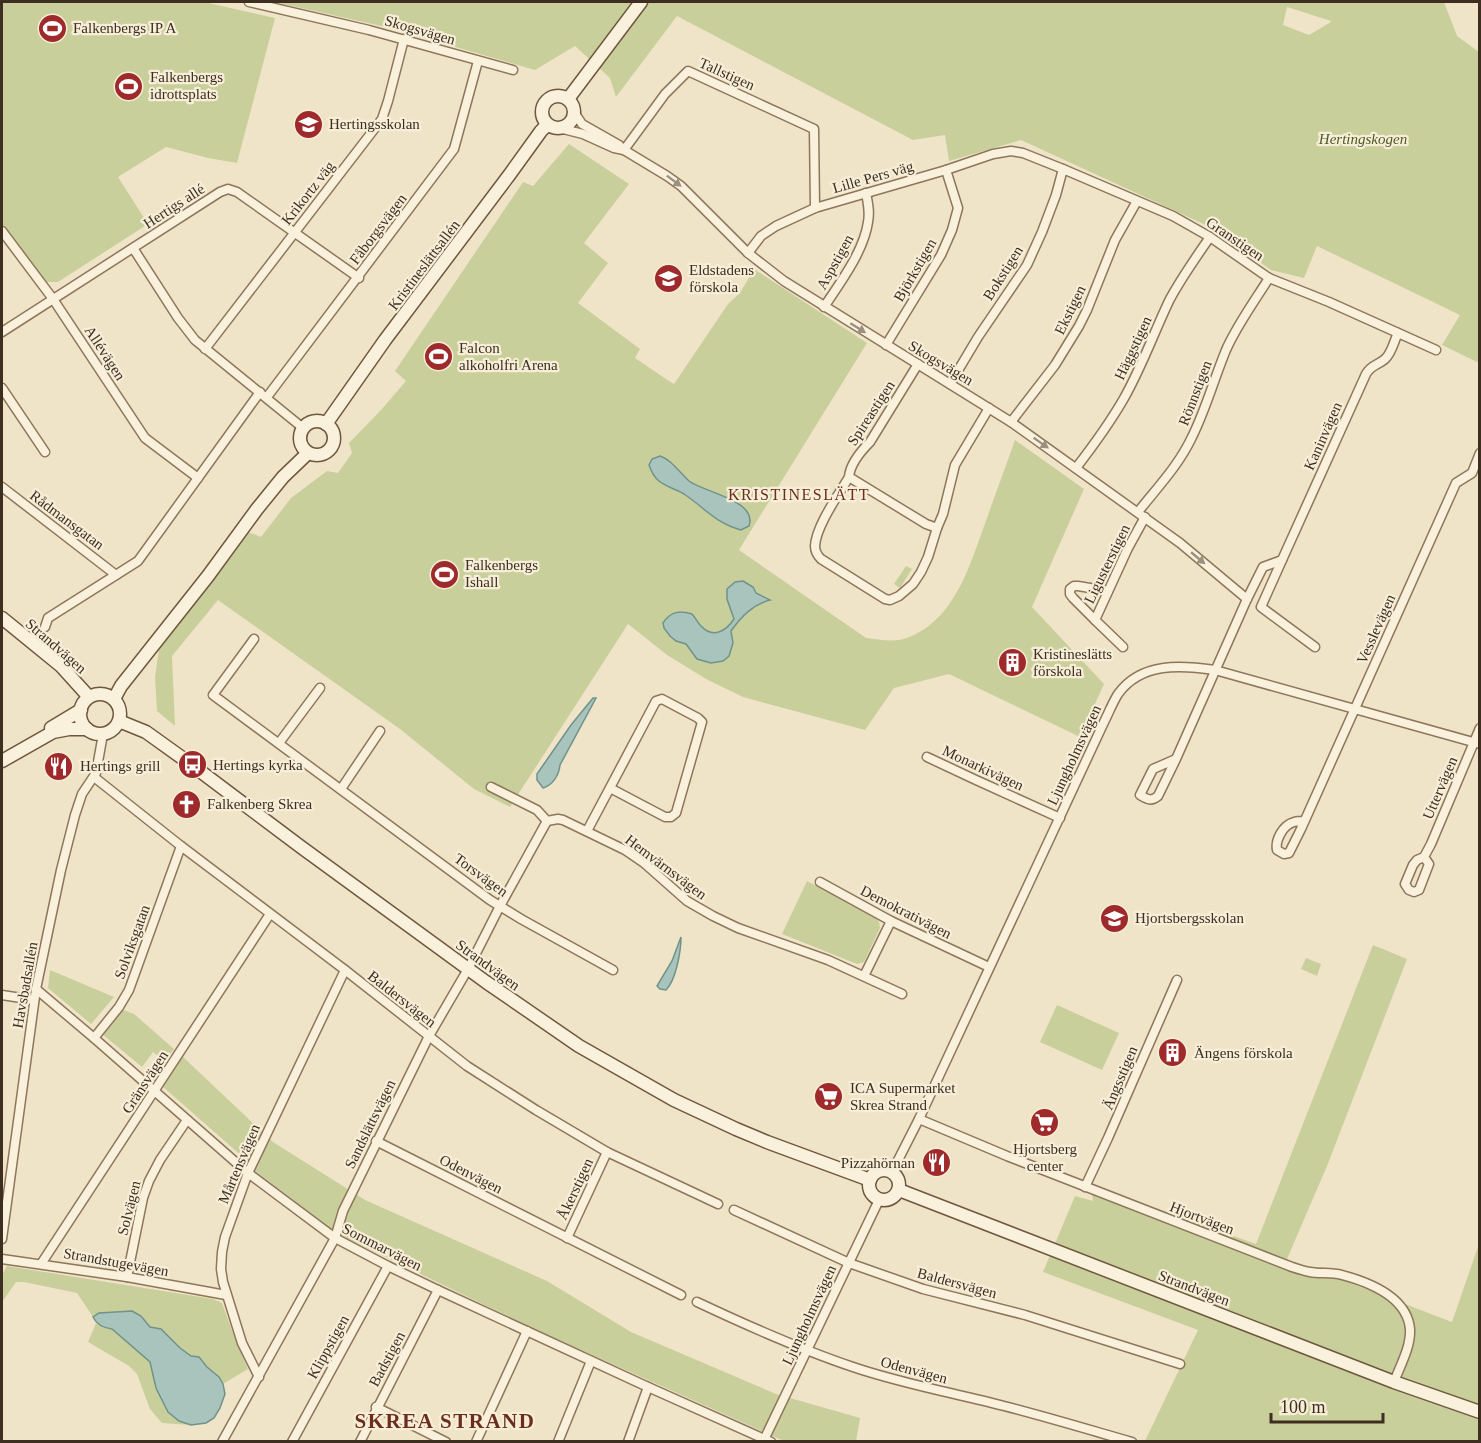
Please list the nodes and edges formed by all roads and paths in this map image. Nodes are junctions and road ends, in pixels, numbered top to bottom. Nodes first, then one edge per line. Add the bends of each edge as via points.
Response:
1 (249, 2) edge
2 (640, 2) edge
3 (404, 39) junction
4 (478, 61) junction
5 (513, 70) dead end
6 (568, 99) junction
7 (574, 112) junction
8 (553, 126) junction
9 (624, 150) junction
10 (1018, 152) joint
11 (1063, 169) junction
12 (946, 170) junction
13 (866, 193) junction
14 (1137, 201) junction
15 (815, 208) junction
16 (2, 231) edge
17 (294, 233) junction
18 (1210, 237) junction
19 (133, 248) junction
20 (748, 253) junction
21 (358, 278) junction
22 (1269, 278) junction
23 (53, 299) junction
24 (824, 307) junction
25 (2, 332) edge
26 (1398, 333) junction
27 (886, 345) junction
28 (205, 349) junction
29 (1437, 351) dead end
30 (918, 364) junction
31 (951, 384) junction
32 (2, 388) edge
33 (263, 395) junction
34 (989, 408) junction
35 (1011, 422) junction
36 (326, 424) junction
37 (303, 428) junction
38 (45, 452) dead end
39 (308, 453) junction
40 (1479, 453) edge
41 (1076, 468) junction
42 (849, 477) junction
43 (198, 478) junction
44 (2, 487) edge
45 (1141, 514) junction
46 (937, 528) junction
47 (1282, 560) junction
48 (116, 575) junction
49 (1108, 591) junction
50 (1247, 598) junction
51 (2, 618) edge
52 (1095, 620) junction
53 (45, 627) dead end
54 (254, 639) dead end
55 (1124, 646) dead end
56 (1315, 647) dead end
57 (1215, 670) junction
58 (320, 688) dead end
59 (89, 697) junction
60 (114, 699) junction
61 (81, 710) junction
62 (1354, 710) junction
63 (119, 721) junction
64 (1479, 728) edge
65 (87, 729) junction
66 (380, 730) dead end
67 (103, 734) junction
68 (279, 743) junction
69 (1476, 744) edge
70 (927, 757) dead end
71 (2, 758) edge
72 (1176, 759) junction
73 (94, 777) junction
74 (491, 787) dead end
75 (610, 788) junction
76 (341, 789) junction
77 (1060, 818) junction
78 (547, 821) junction
79 (1304, 822) dead end
80 (587, 831) junction
81 (181, 846) junction
82 (1424, 857) dead end
83 (820, 882) dead end
84 (500, 906) junction
85 (270, 914) junction
86 (891, 921) junction
87 (985, 965) junction
88 (468, 969) junction
89 (345, 970) junction
90 (613, 970) dead end
91 (864, 976) junction
92 (1177, 980) dead end
93 (36, 989) junction
94 (902, 994) dead end
95 (2, 995) edge
96 (34, 1000) junction
97 (429, 1036) junction
98 (94, 1038) junction
99 (155, 1092) junction
100 (919, 1119) junction
101 (187, 1120) junction
102 (376, 1141) junction
103 (607, 1152) junction
104 (892, 1172) junction
105 (248, 1173) junction
106 (870, 1180) junction
107 (1085, 1187) junction
108 (899, 1190) junction
109 (879, 1200) junction
110 (718, 1204) dead end
111 (734, 1210) dead end
112 (335, 1238) junction
113 (567, 1238) junction
114 (2, 1239) edge
115 (2, 1259) edge
116 (849, 1263) junction
117 (41, 1264) junction
118 (388, 1266) junction
119 (127, 1277) junction
120 (438, 1290) junction
121 (681, 1294) dead end
122 (226, 1295) junction
123 (697, 1302) dead end
124 (527, 1331) junction
125 (807, 1351) junction
126 (591, 1361) junction
127 (1180, 1364) dead end
128 (259, 1377) junction
129 (1394, 1382) junction
130 (648, 1387) junction
131 (376, 1407) junction
132 (1479, 1412) edge
133 (766, 1441) edge
134 (222, 1442) edge
135 (292, 1442) edge
136 (360, 1442) edge
137 (446, 1442) edge
138 (476, 1442) edge
139 (558, 1442) edge
140 (628, 1442) edge
141 (1132, 1442) edge

1 - 3 street, Skogsvägen
2 - 6 street
3 - 4 street, Skogsvägen
3 - 17 street, Krikortz väg via 382,119
4 - 5 street, Skogsvägen
4 - 21 street, Fåborgsvägen via 454,149
6 - 7 street
6 - 8 street via 556,96 543,105 544,122
7 - 8 street via 570,123
7 - 9 street, Skogsvägen via 582,124
8 - 9 street, Skogsvägen
8 - 36 street, Kristineslättsallén via 541,131
9 - 15 street, Tallstigen via 665,94 688,71 814,129
9 -> 20 street, Skogsvägen via 681,186
10 - 11 street, Granstigen
10 - 12 street, Lille Pers väg via 1000,152
11 - 14 street, Granstigen
11 - 31 street, Bokstigen via 1027,265
12 - 13 street, Lille Pers väg
12 - 27 street, Björkstigen via 958,207 952,230
13 - 15 street, Lille Pers väg
13 - 24 street, Aspstigen via 866,231
14 - 18 street, Granstigen
14 - 35 street, Ekstigen via 1115,240 1080,326
15 - 20 street, Lille Pers väg via 761,236
16 - 23 street, Allévägen
17 - 19 street, Hertigs allé via 228,189
17 - 21 street, Hertigs allé
17 - 28 street, Krikortz väg
18 - 22 street, Granstigen
18 - 41 street, Häggstigen via 1170,300 1123,400
19 - 23 street, Hertigs allé
19 - 28 street via 178,318
20 - 24 street, Skogsvägen
21 - 33 street, Fåborgsvägen
22 - 26 street, Granstigen
22 - 45 street, Rönnstigen via 1230,342 1192,439
23 - 25 street, Hertigs allé
23 - 43 street, Allévägen via 145,438
24 -> 27 street, Skogsvägen
26 - 29 street, Granstigen
26 - 47 street, Kaninvägen via 1387,357 1366,374
27 - 30 street, Skogsvägen
28 - 33 street
30 - 31 street, Skogsvägen
30 - 42 street, Spireastigen
31 - 34 street, Skogsvägen
32 - 38 street
33 - 37 street
33 - 43 street, Fåborgsvägen
34 - 35 street, Skogsvägen
34 - 46 street via 955,465
35 -> 41 street, Skogsvägen
36 - 37 street via 314,422
36 - 39 street via 333,435 331,447 320,455
37 - 39 street via 300,440
39 - 60 street via 257,509
40 - 62 street, Vesslevägen via 1472,473 1456,483
41 - 45 street, Skogsvägen
42 - 46 street
42 - 46 street, Spireastigen via 820,529 816,553 885,600 896,598 916,579
43 - 48 street, Fåborgsvägen via 138,561
44 - 48 street, Rådmansgatan
45 - 49 street, Ligusterstigen
45 -> 50 street, Skogsvägen
47 - 50 street via 1263,567
47 - 56 street, Kaninvägen via 1261,608
48 - 53 street, Fåborgsvägen via 48,618
49 - 52 street, Ligusterstigen
49 - 52 street via 1078,586 1070,589 1073,598
50 - 57 street
51 - 59 street, Strandvägen via 61,666
52 - 55 street, Ligusterstigen
54 - 68 street, Torsvägen via 213,695
57 - 62 street, Ljungholmsvägen
57 - 72 street
57 - 77 street, Ljungholmsvägen via 1185,666 1157,669 1138,677 1124,689 1105,720
58 - 68 street
59 - 60 street via 102,694
59 - 61 street
60 - 63 street
61 - 65 street
61 - 71 street
62 - 69 street, Ljungholmsvägen
62 - 79 street, Vesslevägen
63 - 67 street via 114,729
63 - 88 street, Strandvägen via 146,732
64 - 69 street, Uttervägen
65 - 67 street
65 - 71 street via 53,732
66 - 76 street
67 - 73 street, Havsbadsallén
68 - 76 street, Torsvägen
69 - 82 street, Uttervägen
70 - 77 street, Monarkivägen
72 - 72 street via 1153,769 1140,795 1149,800 1158,796
73 - 81 street, Baldersvägen
73 - 93 street, Havsbadsallén via 82,794 75,815
74 - 78 street, Hemvärnsvägen via 537,810
75 - 75 street via 656,701 662,699 702,722 676,813 671,817
75 - 80 street
76 - 84 street, Torsvägen
77 - 87 street, Ljungholmsvägen
78 - 80 street, Hemvärnsvägen via 562,820
78 - 84 street, Sandslättsvägen
80 - 91 street, Hemvärnsvägen via 634,856 687,901 712,916
81 - 85 street, Baldersvägen
81 - 98 street, Solviksgatan via 129,990
83 - 86 street, Demokrativägen
84 - 88 street, Sandslättsvägen
84 - 90 street, Torsvägen
85 - 89 street, Baldersvägen
85 - 99 street, Gränsvägen
86 - 87 street, Demokrativägen
86 - 91 street
87 - 100 street, Ljungholmsvägen
88 - 97 street, Sandslättsvägen
88 - 106 street, Strandvägen via 579,1046 674,1100 767,1142
89 - 97 street, Baldersvägen
89 - 105 street, Mårtensvägen
91 - 94 street, Hemvärnsvägen
92 - 107 street, Ängsstigen
93 - 96 street, Havsbadsallén
93 - 98 street, Sommarvägen
95 - 96 street
96 - 114 street, Havsbadsallén
97 - 102 street, Sandslättsvägen
97 - 103 street, Baldersvägen via 477,1072
98 - 99 street, Sommarvägen
99 - 101 street, Sommarvägen
99 - 117 street, Gränsvägen
100 - 104 street, Ljungholmsvägen
100 - 107 street, Hjortvägen
101 - 105 street, Sommarvägen
101 - 119 street, Solvägen via 149,1181
102 - 112 street, Sandslättsvägen
102 - 113 street, Odenvägen
103 - 110 street, Baldersvägen
103 - 113 street, Åkerstigen
104 - 106 street via 879,1171
104 - 108 street
105 - 112 street, Sommarvägen
105 - 122 street, Mårtensvägen via 222,1252
106 - 109 street via 870,1192
107 - 129 street, Hjortvägen via 1292,1267 1340,1274 1386,1292 1407,1317 1410,1328
108 - 109 street via 891,1199
108 - 129 street, Strandvägen
109 - 116 street, Ljungholmsvägen
111 - 116 street, Baldersvägen
112 - 118 street, Sommarvägen
112 - 128 street, Sandslättsvägen
113 - 121 street, Odenvägen
115 - 117 street, Strandstugevägen
116 - 125 street, Ljungholmsvägen
116 - 127 street, Baldersvägen via 923,1289 1025,1315
117 - 119 street, Strandstugevägen
118 - 120 street, Sommarvägen
118 - 135 street, Klippstigen
119 - 122 street, Strandstugevägen
120 - 124 street, Sommarvägen
120 - 131 street, Badstigen
122 - 128 street, Mårtensvägen via 242,1343
123 - 125 street, Odenvägen
124 - 126 street, Sommarvägen
124 - 138 street
125 - 133 street, Ljungholmsvägen
125 - 141 street, Odenvägen via 919,1387 1005,1406
126 - 130 street, Sommarvägen
126 - 139 street
128 - 134 street, Sandslättsvägen
129 - 132 street, Strandvägen
130 - 133 street, Sommarvägen
130 - 140 street
131 - 136 street, Badstigen
131 - 137 street

